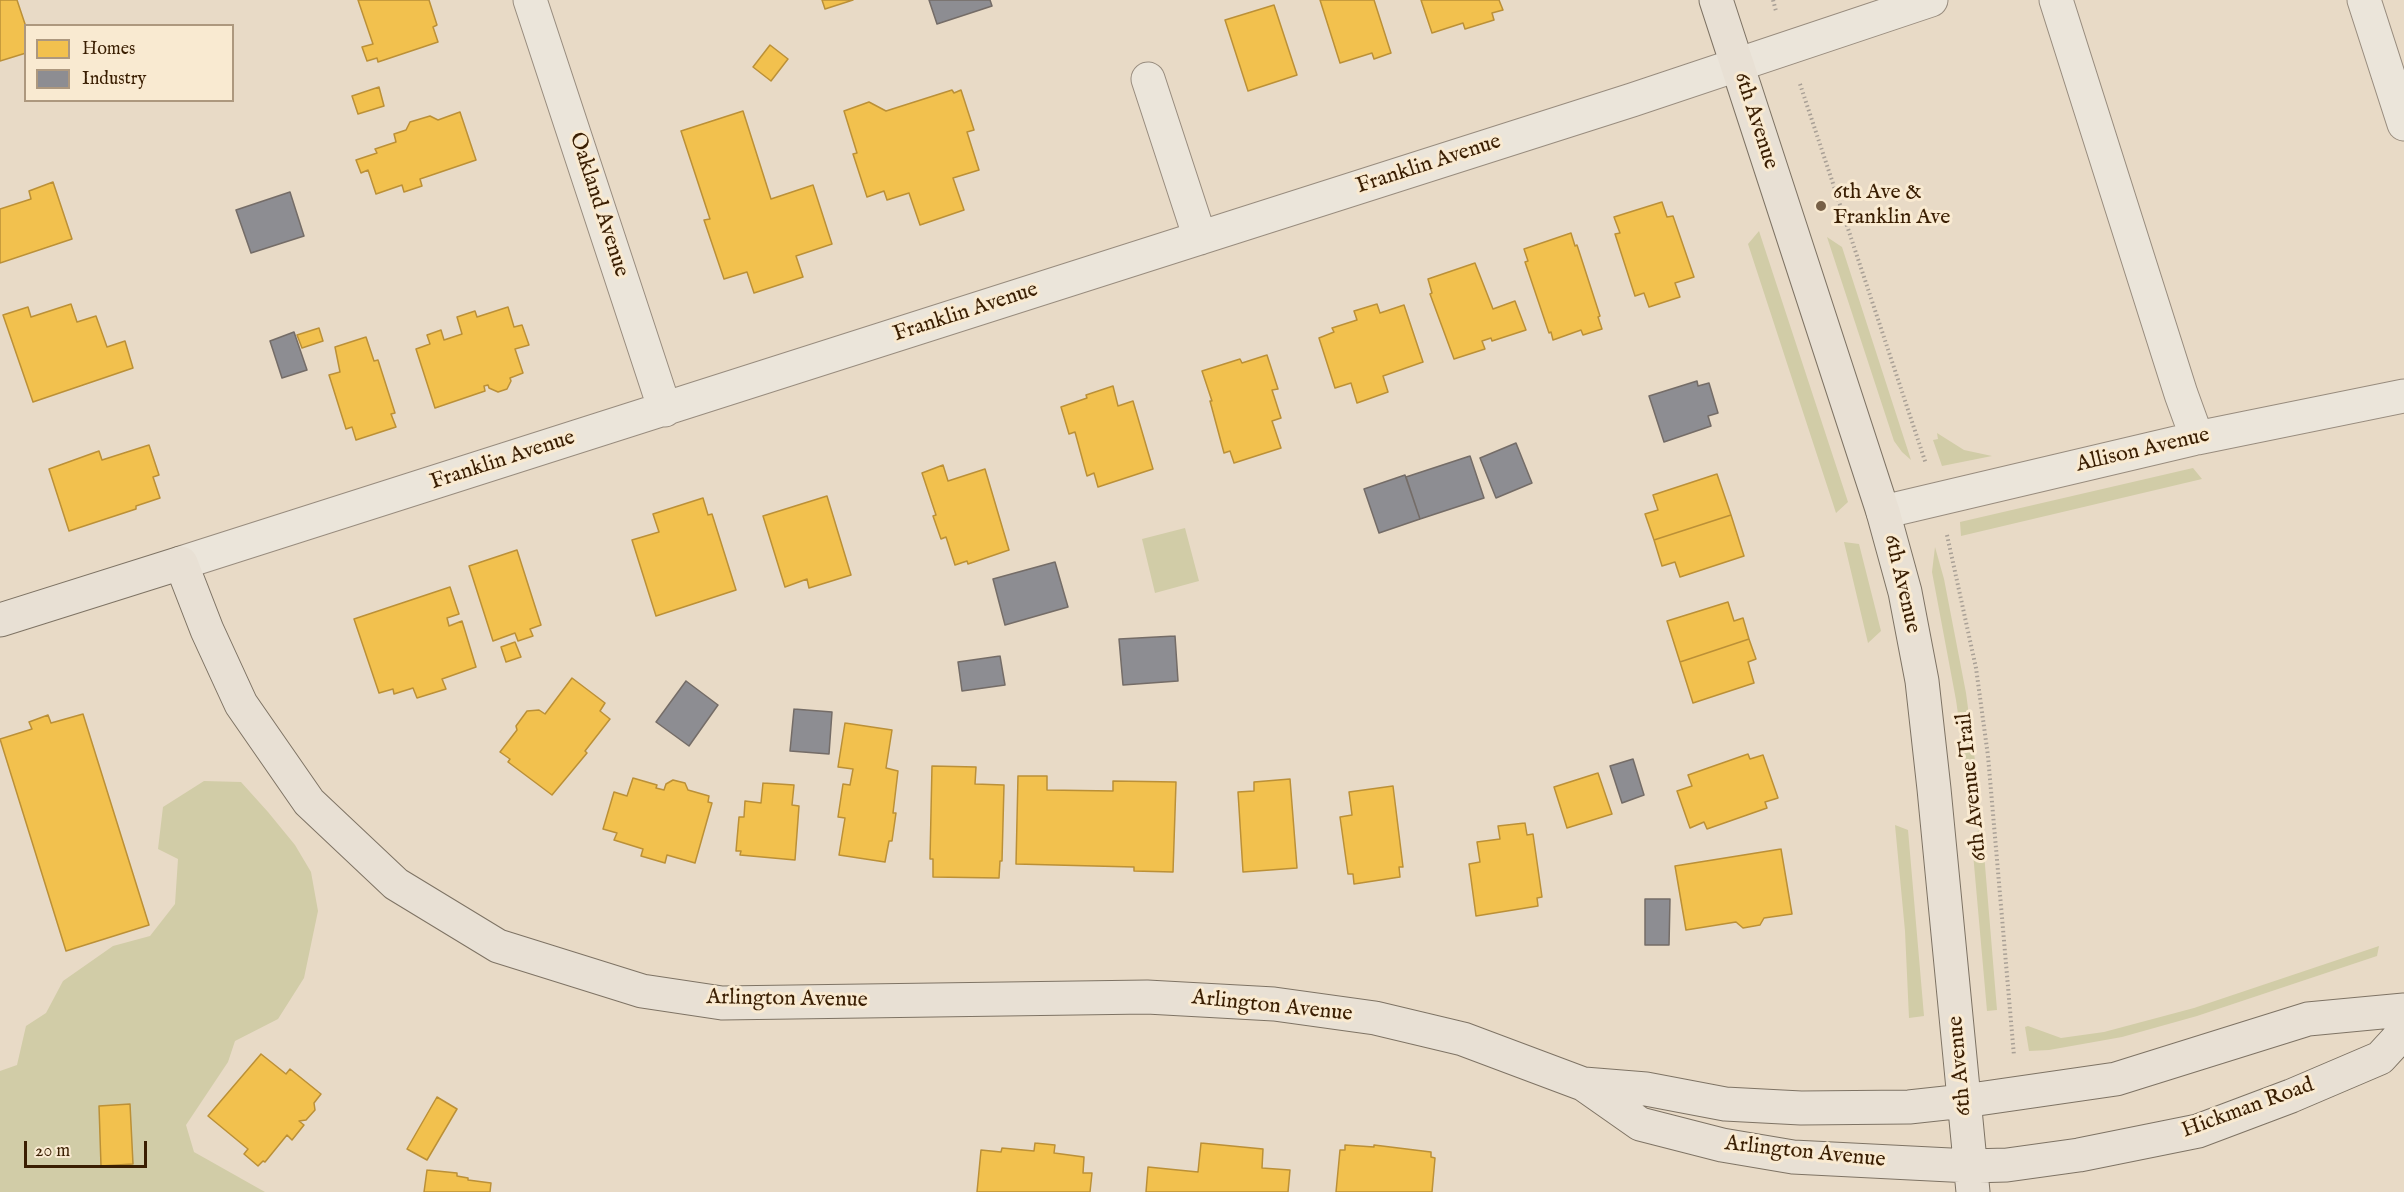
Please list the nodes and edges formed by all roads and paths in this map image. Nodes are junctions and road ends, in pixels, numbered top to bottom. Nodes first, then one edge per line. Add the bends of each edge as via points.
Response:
1 (530, 0) edge
2 (1716, 0) edge
3 (1773, 0) edge
4 (1931, 0) edge
5 (2056, 0) edge
6 (2364, 0) edge
7 (1777, 13) dead end
8 (1737, 66) junction
9 (1148, 79) dead end
10 (1799, 80) dead end
11 (2404, 124) edge
12 (1200, 238) junction
13 (2404, 396) edge
14 (665, 410) junction
15 (2197, 438) junction
16 (1926, 465) dead end
17 (1883, 512) junction
18 (1946, 530) dead end
19 (181, 563) junction
20 (0, 620) edge
21 (2404, 1010) edge
22 (2404, 1032) edge
23 (2011, 1044) dead end
24 (1582, 1084) junction
25 (1964, 1101) junction
26 (1971, 1179) edge

1 - 14 street, Oakland Avenue
2 - 8 main road, 6th Avenue
3 - 7 path
4 - 8 street, Franklin Avenue
5 - 15 street
6 - 11 street
8 - 12 street, Franklin Avenue
8 - 17 main road, 6th Avenue
9 - 12 street
10 - 16 path
12 - 14 street, Franklin Avenue
13 - 15 street, Allison Avenue
14 - 19 street, Franklin Avenue
15 - 17 street, Allison Avenue
17 - 25 main road, 6th Avenue via 1905,592 1922,681
18 - 23 path, 6th Avenue Trail via 1986,736
19 - 20 main road, Franklin Avenue
19 - 24 main road, Arlington Avenue via 241,704 309,802 396,884 498,946 642,991 722,1003 1147,997 1274,1004 1375,1018 1463,1039
21 - 25 main road via 2308,1019 2116,1079
22 - 26 main road, Hickman Road via 2380,1058 2198,1131 2007,1165
24 - 25 main road, Arlington Avenue via 1646,1089 1725,1104 1790,1108 1909,1107
24 - 26 main road, Arlington Avenue via 1640,1124 1722,1145
25 - 26 main road, 6th Avenue

